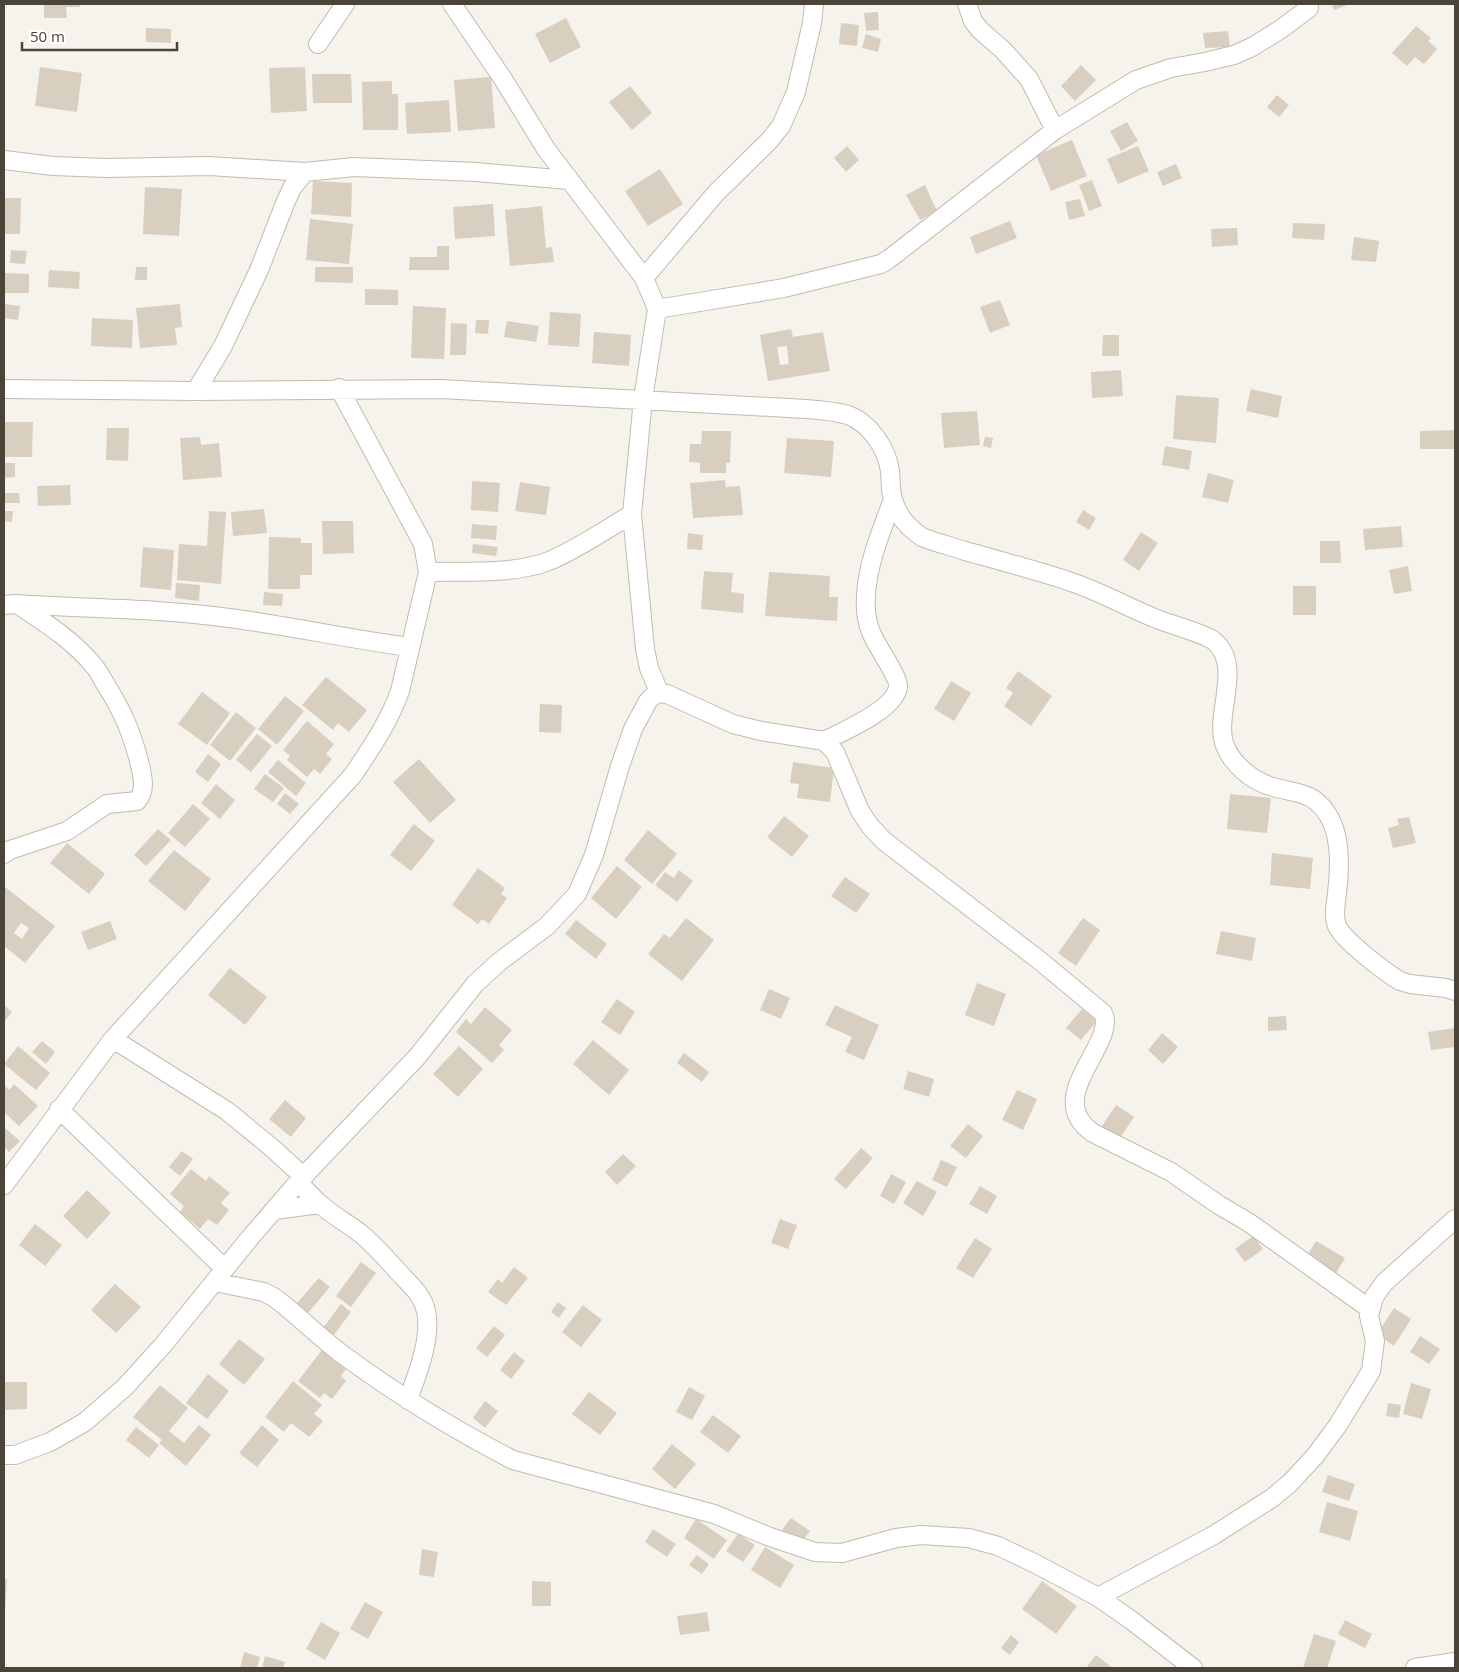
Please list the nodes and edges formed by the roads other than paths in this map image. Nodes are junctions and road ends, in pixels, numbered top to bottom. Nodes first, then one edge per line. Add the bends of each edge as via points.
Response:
1 (345, 4) edge
2 (452, 4) edge
3 (814, 4) edge
4 (967, 4) edge
5 (1309, 8) dead end
6 (318, 44) dead end
7 (1054, 130) junction
8 (4, 160) edge
9 (305, 172) junction
10 (570, 180) junction
11 (644, 278) junction
12 (657, 309) junction
13 (339, 388) junction
14 (4, 389) edge
15 (196, 391) junction
16 (643, 399) junction
17 (893, 500) junction
18 (632, 514) junction
19 (428, 572) junction
20 (10, 604) edge
21 (410, 647) junction
22 (659, 692) junction
23 (824, 741) junction
24 (4, 854) edge
25 (1455, 992) edge
26 (113, 1039) junction
27 (59, 1109) junction
28 (301, 1179) junction
29 (4, 1184) edge
30 (320, 1204) junction
31 (275, 1210) junction
32 (1455, 1218) edge
33 (220, 1275) junction
34 (1370, 1309) junction
35 (408, 1400) junction
36 (4, 1455) edge
37 (1098, 1597) junction
38 (1455, 1662) edge
39 (1193, 1668) edge
40 (1416, 1668) edge

1 - 6 street
2 - 10 street via 546,149
3 - 11 street via 796,92 781,126 716,193
4 - 7 street via 980,30 1004,50 1029,79
5 - 7 street via 1252,47 1234,55 1171,68 1136,80
7 - 12 street via 881,264 784,288
8 - 9 street via 53,166 209,166
9 - 10 street via 354,167
9 - 15 street via 292,188 259,270 223,346
10 - 11 street
11 - 12 street
12 - 16 street
13 - 15 street
13 - 16 street via 448,389
13 - 19 street via 423,544
14 - 15 street
16 - 17 street via 822,410 850,416 873,434 888,459
16 - 18 street
17 - 23 street via 873,554 867,616 870,630 895,676 898,688 876,714
17 - 25 street via 908,526 927,540 1073,583 1214,641 1227,668 1223,736 1235,762 1264,784 1308,795 1328,816 1340,861 1335,915 1339,929 1400,981
18 - 19 street via 550,560 534,565 514,569
18 - 22 street via 645,649 650,674
19 - 21 street
20 - 21 street via 228,618
20 - 24 street via 49,625 94,666 129,728 143,790 138,801 107,804 67,831
21 - 26 street via 393,709 353,775
22 - 23 street via 733,724
22 - 28 street via 648,700 633,729 594,855 577,894 548,926 475,984 417,1057
23 - 34 street via 835,752 860,811 884,841 1103,1013 1106,1020 1103,1033 1078,1084 1075,1106 1083,1124 1093,1133 1171,1172
26 - 27 street
26 - 28 street via 227,1111 272,1147
27 - 29 street
27 - 33 street
28 - 30 street
28 - 31 street
30 - 31 street
30 - 35 street via 379,1250 423,1301 427,1323 425,1340
31 - 33 street
32 - 34 street via 1384,1283
33 - 35 street via 275,1298 345,1356
33 - 36 street via 125,1387 85,1422 50,1442 15,1455
34 - 37 street via 1375,1341 1371,1371 1338,1425 1290,1483 1214,1535
35 - 37 street via 513,1460 714,1514 816,1552 842,1553 896,1538 921,1535 969,1538 998,1546
37 - 39 street
38 - 40 street

